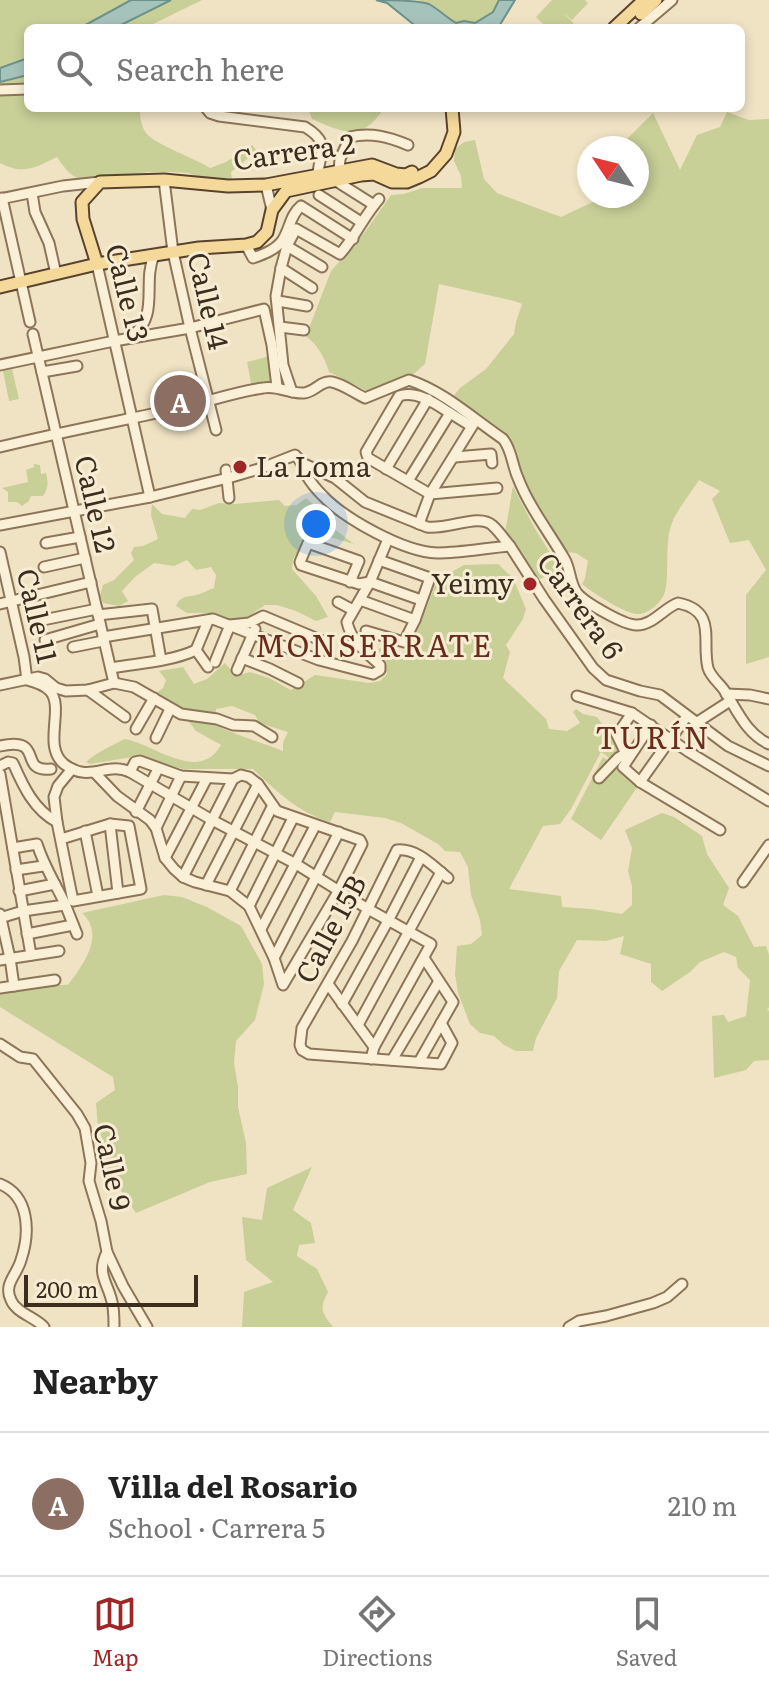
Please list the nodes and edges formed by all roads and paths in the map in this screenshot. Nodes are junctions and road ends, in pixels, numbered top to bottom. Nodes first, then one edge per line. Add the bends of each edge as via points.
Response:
1 (644, 0) edge
2 (656, 0) edge
3 (672, 0) edge
4 (618, 24) edge
5 (629, 24) edge
6 (644, 24) edge
7 (24, 89) edge
8 (0, 90) edge
9 (212, 112) edge
10 (445, 112) edge
11 (452, 112) edge
12 (408, 145) dead end
13 (337, 176) junction
14 (164, 180) junction
15 (100, 182) junction
16 (76, 185) junction
17 (266, 185) junction
18 (318, 185) junction
19 (32, 193) junction
20 (1, 198) edge
21 (85, 198) junction
22 (272, 210) junction
23 (361, 222) junction
24 (291, 230) junction
25 (353, 239) junction
26 (13, 240) junction
27 (0, 243) edge
28 (246, 245) junction
29 (287, 246) junction
30 (91, 247) junction
31 (173, 252) junction
32 (154, 255) junction
33 (97, 264) junction
34 (322, 267) dead end
35 (281, 268) junction
36 (70, 270) junction
37 (56, 274) junction
38 (22, 282) junction
39 (0, 287) edge
40 (312, 288) dead end
41 (278, 301) junction
42 (307, 306) dead end
43 (30, 322) dead end
44 (280, 327) junction
45 (190, 328) junction
46 (304, 330) dead end
47 (33, 334) dead end
48 (129, 338) junction
49 (114, 341) junction
50 (38, 356) junction
51 (0, 365) edge
52 (77, 366) dead end
53 (42, 372) junction
54 (277, 387) junction
55 (292, 392) junction
56 (428, 399) junction
57 (209, 402) junction
58 (450, 413) junction
59 (133, 417) junction
60 (474, 423) junction
61 (216, 430) dead end
62 (56, 433) junction
63 (0, 447) edge
64 (455, 457) junction
65 (301, 462) junction
66 (492, 463) dead end
67 (386, 469) junction
68 (227, 474) junction
69 (408, 481) junction
70 (497, 488) dead end
71 (430, 494) junction
72 (150, 497) junction
73 (229, 498) dead end
74 (73, 510) junction
75 (419, 524) junction
76 (0, 525) edge
77 (80, 537) junction
78 (388, 539) junction
79 (46, 543) dead end
80 (510, 546) junction
81 (0, 552) edge
82 (85, 558) junction
83 (379, 560) junction
84 (44, 567) dead end
85 (91, 582) junction
86 (350, 582) junction
87 (370, 582) junction
88 (360, 600) junction
89 (421, 600) junction
90 (5, 602) edge
91 (338, 602) dead end
92 (353, 610) junction
93 (98, 616) junction
94 (263, 616) junction
95 (415, 620) junction
96 (208, 621) junction
97 (33, 622) dead end
98 (230, 625) junction
99 (155, 629) junction
100 (366, 631) dead end
101 (253, 633) junction
102 (103, 639) junction
103 (45, 640) dead end
104 (73, 647) dead end
105 (196, 650) junction
106 (242, 658) junction
107 (161, 660) junction
108 (319, 660) junction
109 (111, 668) junction
110 (237, 670) dead end
111 (27, 680) junction
112 (114, 683) junction
113 (298, 683) dead end
114 (0, 685) edge
115 (88, 690) junction
116 (577, 696) dead end
117 (154, 698) junction
118 (728, 698) junction
119 (769, 699) edge
120 (170, 709) junction
121 (632, 713) junction
122 (687, 716) junction
123 (125, 717) dead end
124 (696, 723) junction
125 (651, 725) junction
126 (136, 729) dead end
127 (272, 737) dead end
128 (156, 738) dead end
129 (670, 740) junction
130 (769, 744) edge
131 (0, 746) edge
132 (626, 759) junction
133 (0, 766) edge
134 (769, 766) edge
135 (51, 769) dead end
136 (72, 769) junction
137 (158, 769) junction
138 (130, 772) junction
139 (95, 773) junction
140 (0, 774) edge
141 (181, 776) junction
142 (207, 778) junction
143 (599, 778) dead end
144 (233, 779) junction
145 (640, 782) junction
146 (151, 784) junction
147 (258, 784) junction
148 (172, 797) junction
149 (769, 801) edge
150 (272, 807) junction
151 (191, 808) junction
152 (136, 812) junction
153 (293, 818) junction
154 (212, 820) junction
155 (57, 822) junction
156 (110, 824) junction
157 (315, 826) junction
158 (156, 828) junction
159 (720, 830) dead end
160 (85, 831) junction
161 (234, 831) junction
162 (339, 832) junction
163 (61, 839) junction
164 (0, 842) edge
165 (254, 842) junction
166 (12, 843) junction
167 (769, 845) edge
168 (275, 853) junction
169 (421, 857) junction
170 (165, 858) junction
171 (296, 864) junction
172 (16, 870) junction
173 (46, 871) junction
174 (315, 876) junction
175 (183, 877) junction
176 (743, 882) dead end
177 (55, 884) junction
178 (206, 885) junction
179 (339, 890) junction
180 (19, 891) junction
181 (230, 891) junction
182 (118, 893) junction
183 (98, 896) junction
184 (69, 903) junction
185 (249, 906) junction
186 (368, 909) junction
187 (23, 911) junction
188 (0, 917) edge
189 (389, 919) junction
190 (261, 929) junction
191 (410, 931) junction
192 (27, 934) junction
193 (59, 951) dead end
194 (31, 955) junction
195 (274, 958) junction
196 (424, 958) junction
197 (5, 959) edge
198 (55, 980) dead end
199 (439, 981) junction
200 (328, 984) junction
201 (14, 986) junction
202 (0, 988) edge
203 (342, 1004) junction
204 (441, 1023) junction
205 (358, 1025) junction
206 (0, 1044) edge
207 (374, 1047) junction
208 (371, 1059) junction
209 (392, 1060) junction
210 (419, 1062) junction
211 (0, 1184) edge
212 (107, 1252) junction
213 (682, 1284) dead end
214 (44, 1327) edge
215 (114, 1327) edge
216 (147, 1327) edge
217 (569, 1327) edge

1 - 4 main road
2 - 5 main road
3 - 6 street
7 - 8 street
9 - 18 street via 305,127 322,145
10 - 13 main road, Carrera 2 via 446,136 427,165 406,175 372,165
11 - 13 main road, Carrera 2 via 451,144 431,171 407,182 374,174
12 - 13 street via 393,138 353,136
13 - 18 main road, Carrera 2
13 - 23 street, Carrera 2 via 377,202
14 - 15 main road, Carrera 2
14 - 17 main road, Carrera 2
14 - 31 street, Calle 14
15 - 16 street, Carrera 2
15 - 21 main road
16 - 19 street, Carrera 2
16 - 21 street
17 - 18 main road, Carrera 2
17 - 22 street
18 - 22 main road, Carrera 2 via 286,191
18 - 23 street
19 - 20 street, Carrera 2
19 - 37 street
20 - 26 street
21 - 30 main road, Calle 13 via 83,219
22 - 28 main road via 267,232
23 - 25 street
24 - 25 street via 337,254
24 - 25 street via 294,212 301,206
24 - 28 street via 269,252 253,258
24 - 29 street
26 - 27 street
26 - 38 street
28 - 31 main road
29 - 34 street
29 - 35 street
30 - 33 main road, Calle 13
30 - 36 main road via 87,258
31 - 32 main road
31 - 45 street, Calle 14
32 - 33 main road
32 - 48 street via 148,314
33 - 36 main road
33 - 49 street, Calle 13
35 - 40 street
35 - 41 street
36 - 37 main road
37 - 38 main road
38 - 39 main road
38 - 43 street
41 - 42 street
41 - 44 street
44 - 46 street
44 - 55 street
45 - 48 street
45 - 54 street via 264,309
45 - 57 street, Calle 14
47 - 50 street, Calle 12
48 - 49 street
49 - 50 street
49 - 59 street, Calle 13
50 - 51 street
50 - 53 street, Calle 12
52 - 53 street
53 - 62 street, Calle 12
54 - 55 street
54 - 57 street
55 - 60 street via 314,391 329,382 365,398 409,380 446,397
56 - 58 street
56 - 67 street
56 - 67 street via 399,396 366,452
57 - 59 street
57 - 61 street, Calle 14
58 - 60 street
58 - 69 street
59 - 62 street
59 - 72 street, Calle 13
60 - 64 street
60 - 118 street via 509,446 517,478 565,559 579,595 637,626 678,603 695,610 706,625 708,668
62 - 63 street
62 - 74 street, Calle 12
64 - 66 street via 491,454
64 - 71 street
65 - 68 street via 295,455
65 - 75 street via 335,478 365,502
65 - 78 street, Carrera 6 via 335,508
67 - 69 street
68 - 72 street
68 - 73 street
69 - 71 street
70 - 71 street
71 - 75 street
72 - 74 street
74 - 76 street
74 - 77 street, Calle 12
75 - 80 street via 437,528 485,520
77 - 79 street
77 - 82 street, Calle 12
78 - 80 street, Carrera 6 via 438,553
78 - 83 street
80 - 122 street, Carrera 6 via 593,668 606,680 660,695
81 - 90 street, Calle 11
82 - 84 street
82 - 85 street, Calle 12
83 - 87 street
83 - 89 street via 430,578
85 - 90 street
85 - 93 street, Calle 12
86 - 86 street via 359,561 308,543 301,565
86 - 87 street
87 - 88 street
87 - 89 street
88 - 92 street
88 - 95 street
89 - 95 street
90 - 111 street, Calle 11
91 - 92 street
92 - 108 street via 349,632 380,665 379,673
93 - 97 street
93 - 99 street via 152,609
93 - 102 street, Calle 12
93 - 103 street
94 - 98 street
94 - 101 street
94 - 108 street via 326,640
95 - 100 street via 401,642
96 - 98 street
96 - 99 street
96 - 105 street
98 - 101 street
98 - 105 street via 212,664
99 - 102 street
99 - 107 street
101 - 106 street
101 - 108 street
102 - 104 street
102 - 109 street, Calle 12
105 - 107 street
106 - 110 street
106 - 113 street
107 - 109 street
109 - 112 street, Calle 12
111 - 114 street
111 - 115 street via 42,677 60,690
111 - 136 street, Calle 11 via 55,699 55,749
112 - 115 street
112 - 117 street
115 - 123 street
116 - 121 street
117 - 120 street
117 - 126 street
118 - 119 street
118 - 124 street
118 - 130 street via 755,737
120 - 127 street via 254,726
120 - 128 street
121 - 125 street
121 - 132 street via 617,735
122 - 124 street, Carrera 6
122 - 129 street
124 - 134 street, Carrera 6
125 - 129 street
125 - 132 street
129 - 145 street
129 - 149 street
131 - 135 street via 23,745 38,768
132 - 143 street via 618,758
132 - 145 street
133 - 155 street via 13,763 28,794
136 - 139 street
136 - 155 street via 55,791
137 - 138 street via 140,761
137 - 141 street
137 - 146 street
138 - 139 street via 112,768
138 - 146 street
139 - 152 street
140 - 166 street
141 - 142 street
141 - 148 street
142 - 144 street
142 - 151 street
144 - 147 street via 241,775
144 - 154 street
145 - 159 street
146 - 148 street
146 - 152 street
147 - 150 street
147 - 161 street
148 - 151 street
148 - 158 street
150 - 153 street
150 - 165 street
151 - 154 street
151 - 170 street
152 - 158 street
153 - 157 street
153 - 168 street
154 - 161 street
154 - 175 street
155 - 163 street
156 - 160 street
156 - 182 street
156 - 182 street via 129,826 141,889
157 - 162 street
157 - 171 street
158 - 170 street
160 - 163 street
160 - 183 street
161 - 165 street
161 - 178 street
162 - 174 street
162 - 179 street via 362,844
163 - 184 street
164 - 166 street
165 - 168 street
165 - 181 street
166 - 172 street
166 - 173 street via 37,844
167 - 176 street
168 - 171 street
168 - 185 street
169 - 186 street, Calle 15B via 397,850
169 - 189 street
169 - 191 street via 444,875
170 - 175 street
171 - 174 street
171 - 190 street
172 - 173 street
172 - 180 street
173 - 177 street
174 - 179 street
174 - 195 street
175 - 178 street
177 - 180 street
177 - 184 street
178 - 181 street
179 - 186 street
179 - 195 street via 283,985
180 - 187 street
181 - 185 street
182 - 183 street
183 - 184 street
184 - 187 street
184 - 192 street via 75,930
185 - 190 street
186 - 189 street
186 - 200 street, Calle 15B
187 - 188 street
187 - 192 street
188 - 197 street
189 - 191 street
189 - 203 street
190 - 195 street
191 - 196 street via 431,944
191 - 205 street
192 - 194 street
193 - 194 street
194 - 197 street
196 - 199 street
196 - 207 street
197 - 201 street
198 - 201 street
199 - 204 street via 453,1002
199 - 209 street
200 - 203 street
200 - 208 street, Calle 15B via 302,1028 302,1050
201 - 202 street
203 - 205 street
204 - 210 street
204 - 210 street via 452,1043 441,1064
205 - 207 street
206 - 212 street, Calle 9 via 33,1059 77,1114 86,1136 89,1181
207 - 208 street
208 - 209 street
209 - 210 street
211 - 214 street via 20,1200 25,1215 21,1261 8,1288 10,1299
212 - 215 street via 101,1270
212 - 216 street, Calle 9
213 - 217 street via 653,1303

